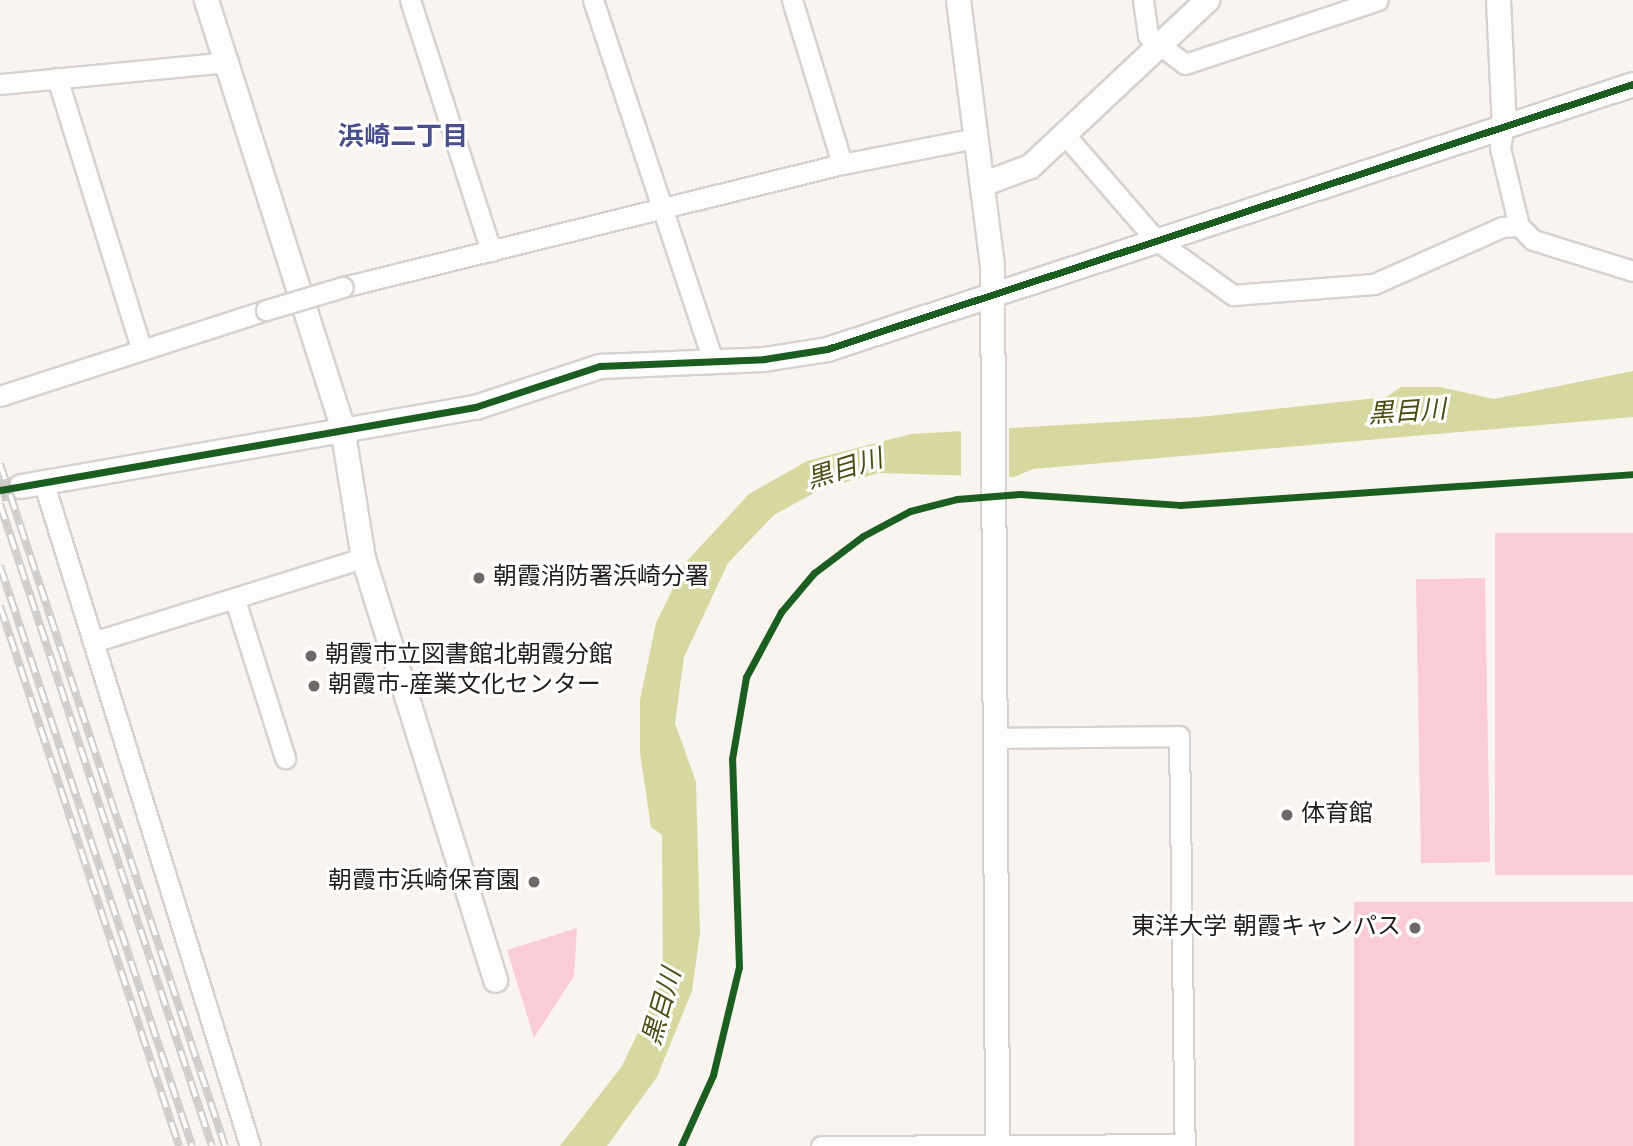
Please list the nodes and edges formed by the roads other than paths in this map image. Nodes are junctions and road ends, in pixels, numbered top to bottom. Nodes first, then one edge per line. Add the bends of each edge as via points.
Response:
1 (206, 0) edge
2 (410, 0) edge
3 (593, 0) edge
4 (792, 0) edge
5 (958, 0) edge
6 (1143, 0) edge
7 (1207, 0) edge
8 (1378, 0) edge
9 (1498, 0) edge
10 (1159, 47) junction
11 (228, 62) junction
12 (57, 78) junction
13 (1633, 83) edge
14 (0, 84) edge
15 (1504, 125) junction
16 (1065, 135) junction
17 (976, 138) junction
18 (842, 164) junction
19 (982, 184) junction
20 (664, 206) junction
21 (1519, 226) junction
22 (1156, 240) junction
23 (491, 251) junction
24 (1633, 271) edge
25 (993, 293) junction
26 (141, 348) junction
27 (713, 361) junction
28 (0, 396) edge
29 (342, 427) junction
30 (44, 484) junction
31 (21, 486) tunnel mouth
32 (363, 558) junction
33 (235, 600) junction
34 (93, 642) junction
35 (995, 738) junction
36 (285, 758) dead end
37 (495, 980) dead end
38 (1185, 1145) edge
39 (250, 1146) edge
40 (821, 1146) edge
41 (997, 1146) edge

1 - 11 street
2 - 23 street
3 - 20 street
4 - 18 street
5 - 17 street
6 - 10 street via 1148,36
7 - 10 street
8 - 10 street via 1185,64
9 - 15 street
10 - 16 street
11 - 12 street
11 - 29 street
12 - 14 street
12 - 26 street
13 - 15 street
15 - 21 street via 1500,148
15 - 22 street
16 - 19 street via 1030,166
16 - 22 street
17 - 18 street
17 - 19 street
18 - 20 street
19 - 25 street
20 - 23 street
20 - 27 street
21 - 22 street via 1502,227 1374,284 1233,295
21 - 24 street via 1533,240
22 - 25 street
23 - 26 street, bridge via 343,287
25 - 27 street via 827,349
25 - 35 street
26 - 28 street
27 - 29 street via 600,366 475,407
29 - 30 street
29 - 32 street
30 - 31 street
30 - 34 street
32 - 33 street
32 - 37 street
33 - 34 street
33 - 36 street
34 - 39 street
35 - 38 street via 1179,736
35 - 41 street
38 - 41 street
40 - 41 street

